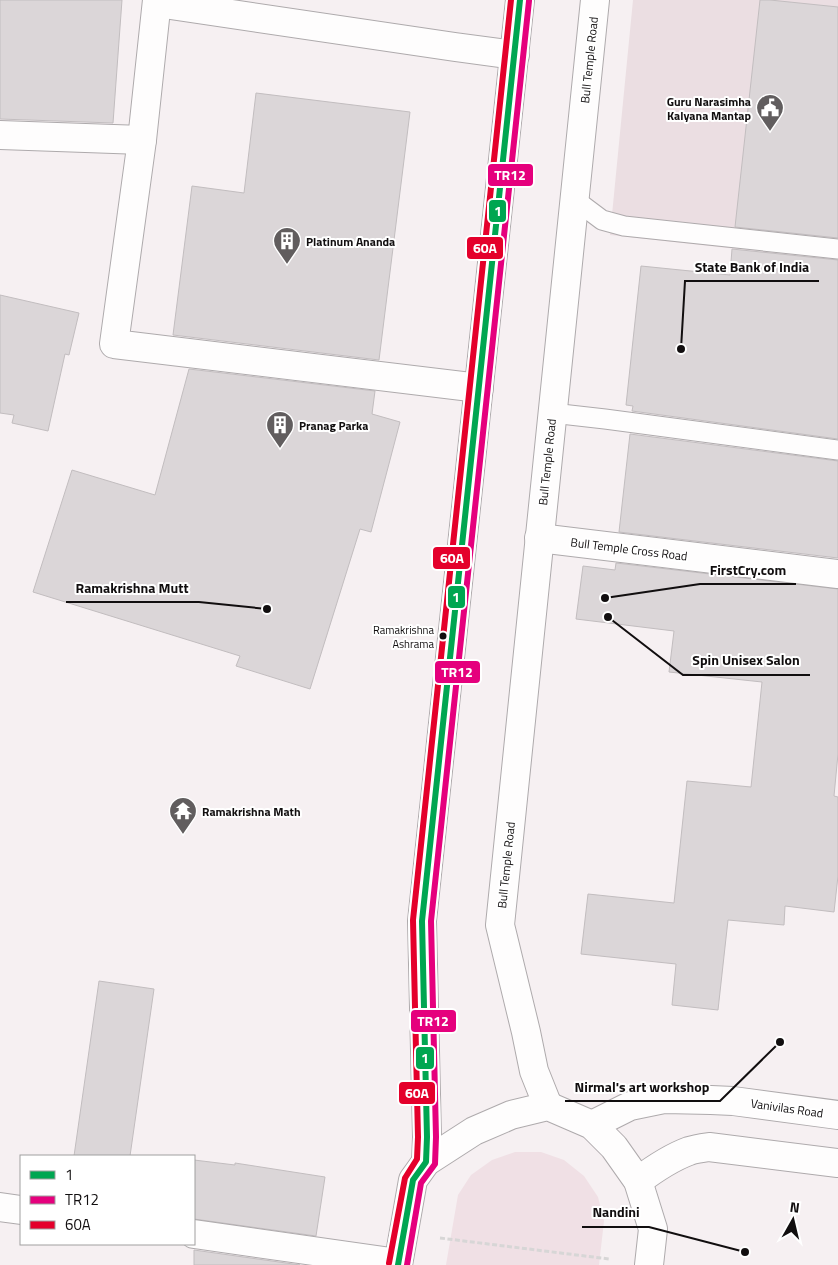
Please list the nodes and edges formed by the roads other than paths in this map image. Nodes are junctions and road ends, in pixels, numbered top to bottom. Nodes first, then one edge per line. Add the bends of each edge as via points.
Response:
1 (520, 0) edge
2 (595, 0) edge
3 (157, 1) edge
4 (515, 54) junction
5 (0, 135) edge
6 (142, 140) junction
7 (574, 199) junction
8 (838, 249) edge
9 (479, 388) junction
10 (552, 413) junction
11 (838, 450) edge
12 (539, 538) junction
13 (838, 574) edge
14 (548, 1106) junction
15 (838, 1115) edge
16 (592, 1125) junction
17 (426, 1162) junction
18 (838, 1163) edge
19 (638, 1181) junction
20 (0, 1207) edge
21 (20, 1210) edge
22 (195, 1234) edge
23 (398, 1264) edge
24 (649, 1265) edge

1 - 4 main road
2 - 7 main road, Bull Temple Road
3 - 4 main road
3 - 6 main road
4 - 9 main road
5 - 6 main road
6 - 9 main road via 114,344
7 - 8 lane via 602,220 624,226
7 - 10 main road, Bull Temple Road
9 - 17 main road via 422,922
10 - 11 lane
10 - 12 main road, Bull Temple Road
12 - 13 main road, Bull Temple Cross Road
12 - 14 main road, Bull Temple Road via 500,925 534,1071
14 - 16 main road
14 - 17 main road via 511,1115 474,1131
15 - 16 main road, Vanivilas Road via 732,1101 664,1099 630,1106
16 - 19 main road via 614,1147
17 - 23 main road via 413,1180
18 - 19 main road via 709,1147 674,1157
19 - 24 main road via 653,1229
20 - 21 main road
22 - 23 main road

